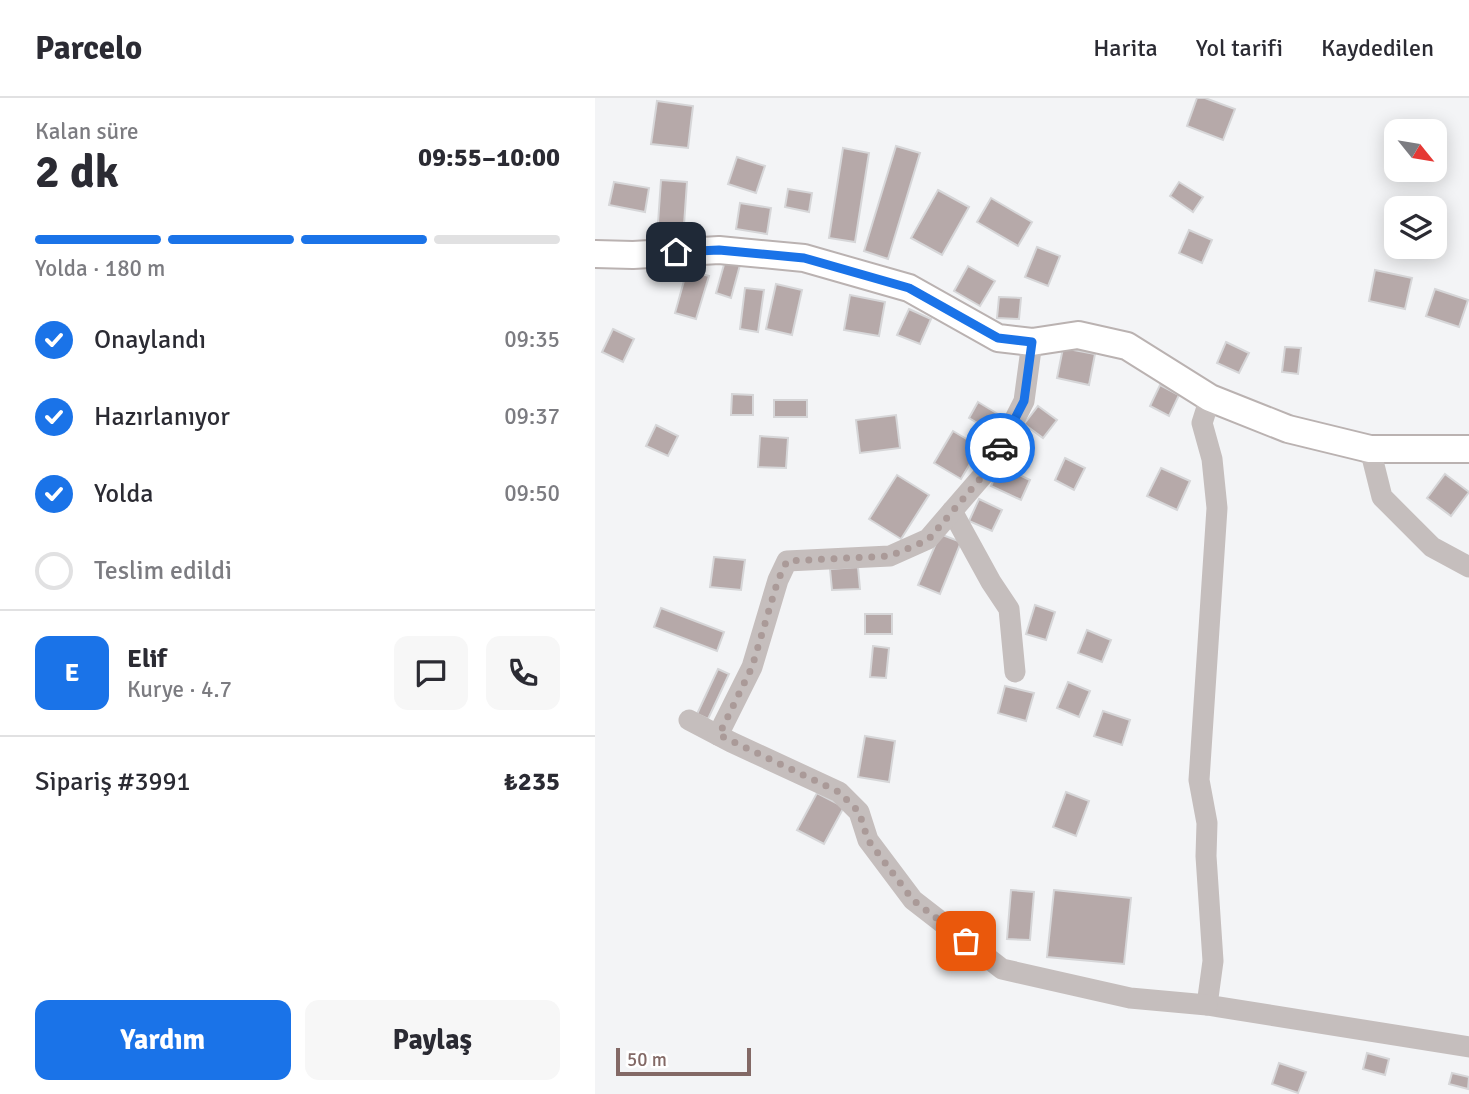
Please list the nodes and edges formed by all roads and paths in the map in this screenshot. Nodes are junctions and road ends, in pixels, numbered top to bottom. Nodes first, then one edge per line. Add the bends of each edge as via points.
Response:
1 (595, 254) edge
2 (1032, 342) junction
3 (1210, 398) junction
4 (1370, 449) junction
5 (1469, 449) edge
6 (953, 511) junction
7 (1469, 567) edge
8 (1016, 672) dead end
9 (689, 720) dead end
10 (719, 735) junction
11 (1207, 1006) junction
12 (1469, 1047) edge

1 - 2 main road via 719,250 804,258 909,288 998,338
2 - 3 main road via 1078,335 1127,346
2 - 6 street via 1024,401 991,466
3 - 4 main road via 1288,429
3 - 11 street via 1202,423 1212,459 1217,508 1199,780 1207,823 1213,961
4 - 5 main road
4 - 7 street via 1382,497 1432,547
6 - 8 street via 1009,608
6 - 10 street via 928,540 890,556 787,561 752,667
9 - 10 street
10 - 11 street via 839,792 859,812 868,840 913,900 1002,969 1130,998
11 - 12 street

